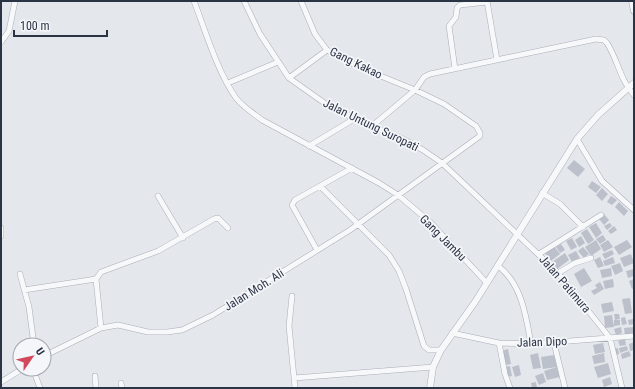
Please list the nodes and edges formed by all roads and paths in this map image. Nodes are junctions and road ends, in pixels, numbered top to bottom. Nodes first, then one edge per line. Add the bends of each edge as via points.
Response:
1 (15, 1) edge
2 (194, 1) edge
3 (244, 1) edge
4 (301, 1) edge
5 (487, 1) edge
6 (632, 1) edge
7 (634, 11) edge
8 (1, 42) edge
9 (326, 50) junction
10 (497, 60) junction
11 (278, 62) junction
12 (455, 69) junction
13 (289, 78) junction
14 (228, 83) junction
15 (634, 83) edge
16 (627, 88) junction
17 (415, 90) junction
18 (634, 95) edge
19 (354, 119) junction
20 (371, 127) junction
21 (577, 139) junction
22 (309, 146) junction
23 (442, 163) junction
24 (352, 168) junction
25 (320, 186) junction
26 (542, 193) junction
27 (398, 195) junction
28 (158, 196) dead end
29 (634, 210) edge
30 (601, 215) dead end
31 (358, 224) junction
32 (583, 227) junction
33 (1, 228) edge
34 (228, 228) dead end
35 (517, 233) junction
36 (1, 236) edge
37 (183, 238) junction
38 (317, 250) junction
39 (539, 254) junction
40 (591, 258) dead end
41 (498, 266) junction
42 (558, 273) junction
43 (20, 274) dead end
44 (96, 278) junction
45 (486, 283) junction
46 (24, 290) junction
47 (292, 296) dead end
48 (101, 328) junction
49 (452, 333) junction
50 (634, 336) edge
51 (33, 337) edge
52 (610, 338) junction
53 (499, 343) junction
54 (554, 343) junction
55 (531, 344) junction
56 (440, 350) junction
57 (52, 352) edge
58 (433, 367) junction
59 (12, 375) edge
60 (95, 376) dead end
61 (36, 377) edge
62 (294, 378) junction
63 (1, 382) edge
64 (40, 388) edge
65 (96, 388) edge
66 (295, 388) edge
67 (430, 388) edge
68 (510, 388) edge
69 (565, 388) edge
70 (622, 388) edge

1 - 8 street via 9,31
2 - 14 street, Gang Jambu
3 - 11 street, Jalan Untung Suropati via 251,19
4 - 9 street, Gang Kakao via 315,34
5 - 10 street
5 - 12 street via 460,5 457,8 456,17 449,26
6 - 7 street
9 - 13 street
9 - 17 street, Gang Kakao via 361,68
10 - 12 street
10 - 16 street via 600,38 610,47
11 - 13 street, Jalan Untung Suropati
11 - 14 street
12 - 17 street via 424,77
13 - 19 street, Jalan Untung Suropati via 333,109
14 - 22 street, Gang Jambu via 236,98 247,109
15 - 16 street
16 - 18 street
16 - 21 street
17 - 20 street
17 - 23 street, Gang Kakao via 444,104 476,126 480,133 476,140
19 - 20 street, Jalan Untung Suropati
19 - 22 street
20 - 23 street, Jalan Untung Suropati via 410,143
21 - 26 street
21 - 29 street via 602,181
22 - 24 street, Gang Jambu
23 - 27 street, Jalan Moh. Ali
23 - 35 street, Jalan Untung Suropati
24 - 25 street
24 - 27 street, Gang Jambu
25 - 31 street
25 - 38 street via 295,200 292,205
26 - 32 street via 560,204
26 - 35 street
27 - 31 street, Jalan Moh. Ali
27 - 45 street, Gang Jambu via 430,222
28 - 37 street
30 - 32 street
31 - 38 street, Jalan Moh. Ali
31 - 56 street via 390,255 399,271 424,346 429,350
32 - 39 street
33 - 36 street
34 - 37 street via 218,218
35 - 39 street, Jalan Patimura
35 - 41 street
37 - 44 street via 158,252 105,270
38 - 48 street, Jalan Moh. Ali via 213,315 182,330 148,332 118,326
39 - 42 street, Jalan Patimura
40 - 42 street via 575,263
41 - 45 street
41 - 55 street via 505,272 523,303
42 - 52 street, Jalan Patimura
43 - 46 street
44 - 46 street
44 - 48 street
45 - 49 street
46 - 51 street
47 - 62 street via 289,326
48 - 57 street, Jalan Moh. Ali
49 - 53 street, Jalan Dipo
49 - 56 street
50 - 52 street, Jalan Dipo
52 - 54 street, Jalan Dipo
52 - 70 street
53 - 55 street, Jalan Dipo
53 - 68 street
54 - 55 street, Jalan Dipo
54 - 69 street
56 - 58 street
58 - 62 street
58 - 67 street
59 - 63 street
60 - 65 street
61 - 64 street
62 - 66 street

